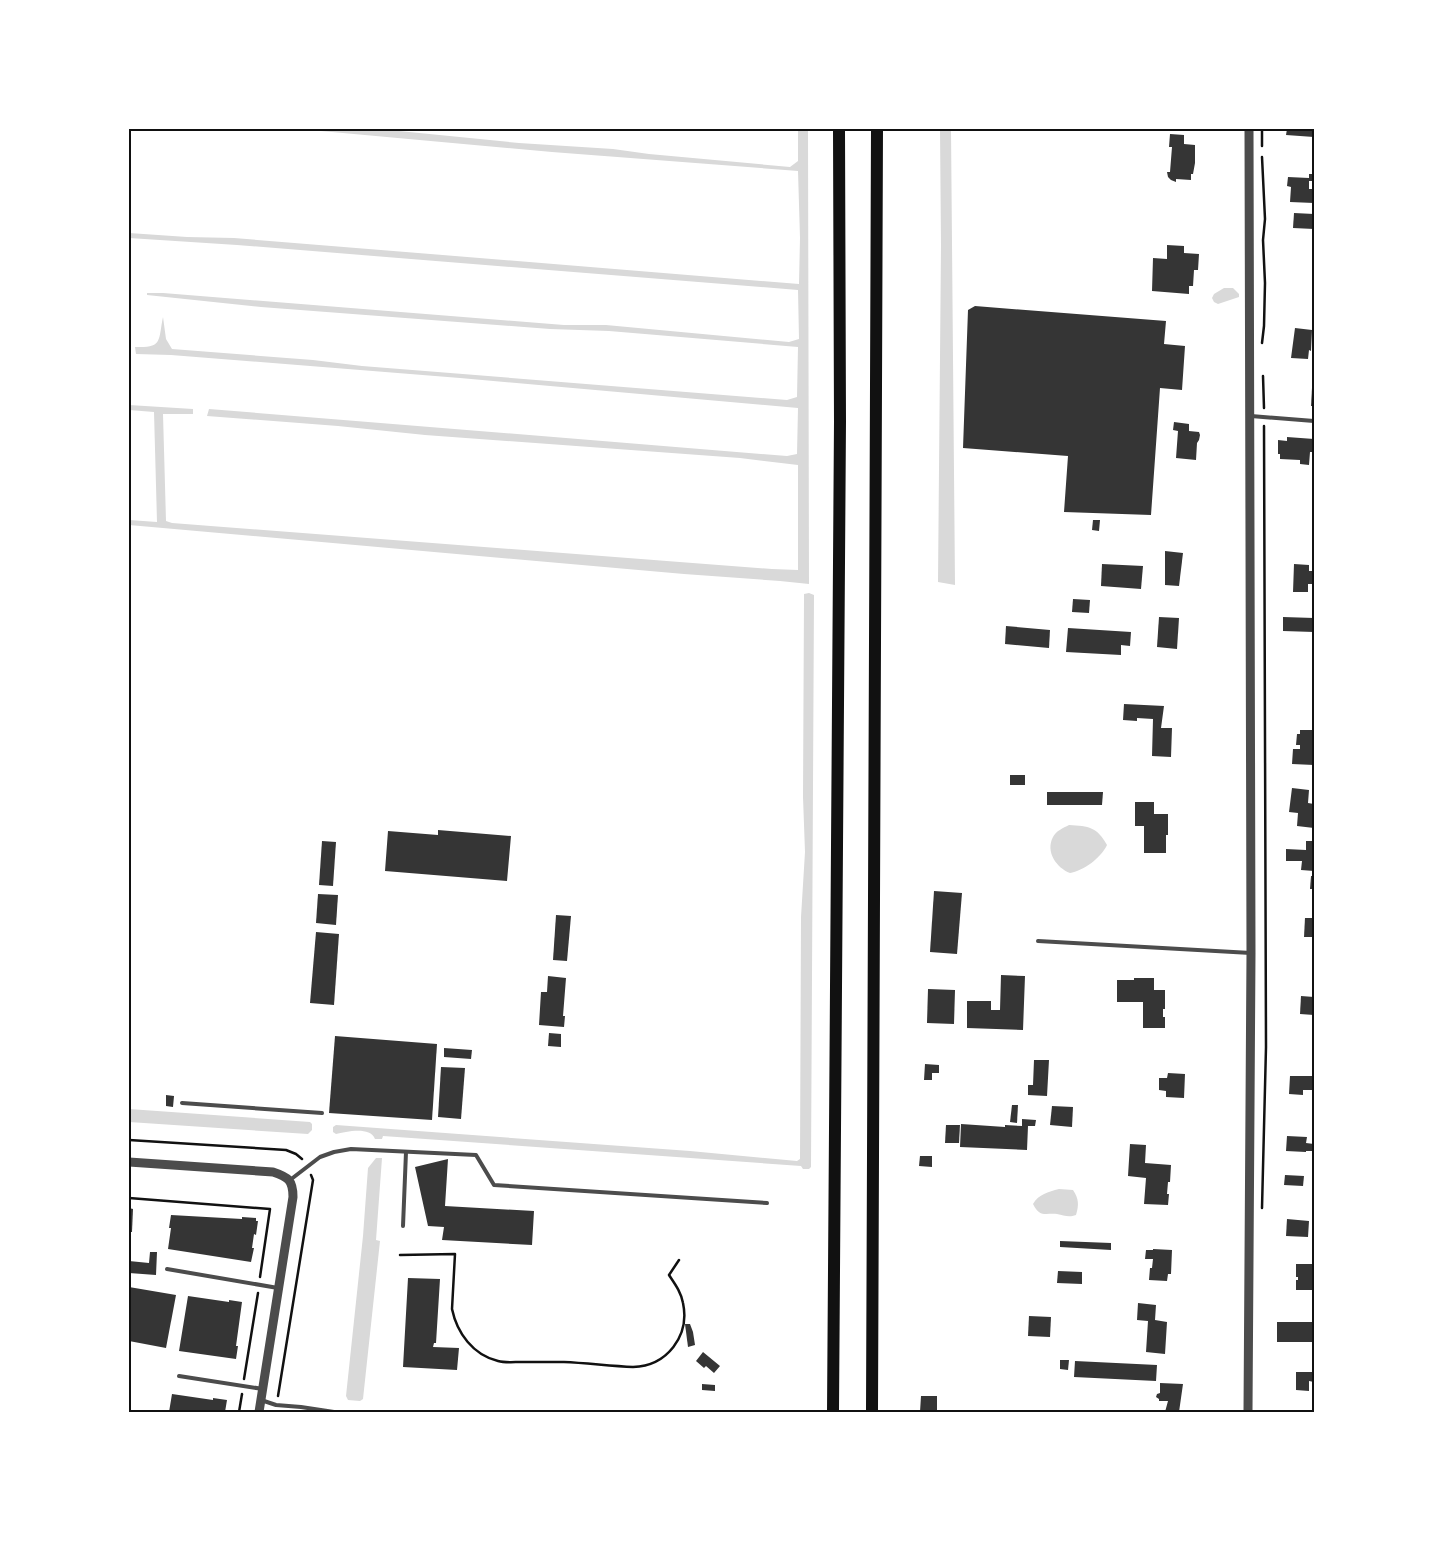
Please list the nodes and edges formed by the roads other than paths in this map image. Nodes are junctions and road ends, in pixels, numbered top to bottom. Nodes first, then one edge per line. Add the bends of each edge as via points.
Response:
1 (839, 129) edge
2 (877, 129) edge
3 (1249, 129) edge
4 (1249, 416) junction
5 (1314, 421) edge
6 (1038, 941) dead end
7 (1251, 953) junction
8 (182, 1103) dead end
9 (322, 1113) dead end
10 (406, 1152) junction
11 (129, 1162) edge
12 (290, 1180) junction
13 (767, 1203) dead end
14 (403, 1226) dead end
15 (167, 1269) dead end
16 (279, 1288) junction
17 (179, 1376) dead end
18 (263, 1389) junction
19 (261, 1400) junction
20 (259, 1412) edge
21 (334, 1412) edge
22 (833, 1412) edge
23 (872, 1412) edge
24 (1248, 1412) edge

1 - 22 main road
2 - 23 main road
3 - 4 street
4 - 5 lane
4 - 7 street
6 - 7 lane
7 - 24 street
8 - 9 lane
10 - 12 lane via 351,1149 334,1152 320,1157
10 - 13 lane via 476,1155 494,1185
10 - 14 lane
11 - 12 street via 273,1172
12 - 16 street via 293,1197
15 - 16 lane
16 - 18 street
17 - 18 lane
18 - 19 street
19 - 20 street
19 - 21 lane via 276,1405

